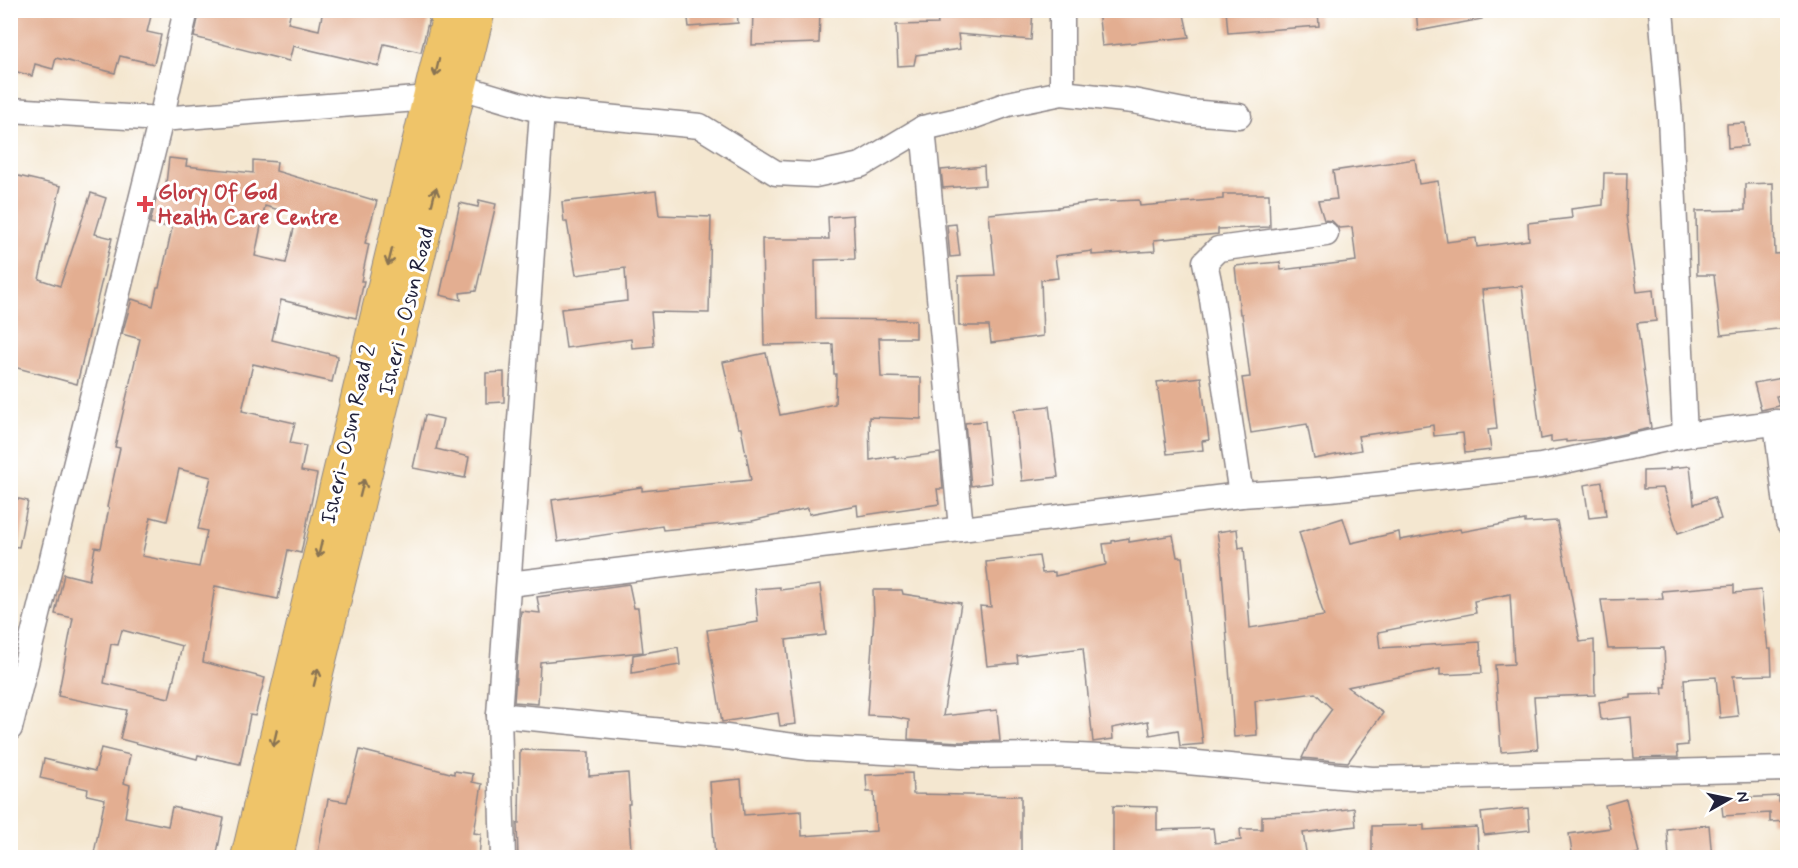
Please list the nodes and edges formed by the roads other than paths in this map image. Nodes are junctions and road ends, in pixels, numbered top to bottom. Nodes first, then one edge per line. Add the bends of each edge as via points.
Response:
1 (186, 10) edge
2 (450, 10) edge
3 (479, 10) edge
4 (1062, 10) edge
5 (1661, 10) edge
6 (1062, 93) junction
7 (449, 97) junction
8 (10, 110) edge
9 (542, 111) junction
10 (1239, 116) dead end
11 (161, 119) junction
12 (923, 128) junction
13 (1326, 234) dead end
14 (1782, 422) edge
15 (1685, 435) junction
16 (1240, 495) junction
17 (1788, 522) edge
18 (961, 528) junction
19 (508, 584) junction
20 (499, 715) junction
21 (10, 728) edge
22 (1788, 769) edge
23 (246, 858) edge
24 (277, 858) edge
25 (503, 858) edge

1 - 11 street
2 -> 7 main road, Isheri- Osun Road 2
3 - 7 main road, Isheri - Osun Road
4 - 6 street
5 - 15 street
6 - 10 street
6 - 12 street
7 - 9 street
7 - 11 street
7 -> 23 main road, Isheri- Osun Road 2 via 389,260
24 -> 7 main road, Isheri - Osun Road
8 - 11 street
9 - 12 street via 700,126 776,173 815,175 861,165
9 - 19 street
11 - 21 street
12 - 18 street
13 - 16 street via 1218,249 1205,262
14 - 15 street
14 - 17 street
15 - 16 street via 1541,466
16 - 18 street
18 - 19 street
19 - 20 street
20 - 22 street via 809,748 1165,760 1372,779
20 - 25 street

